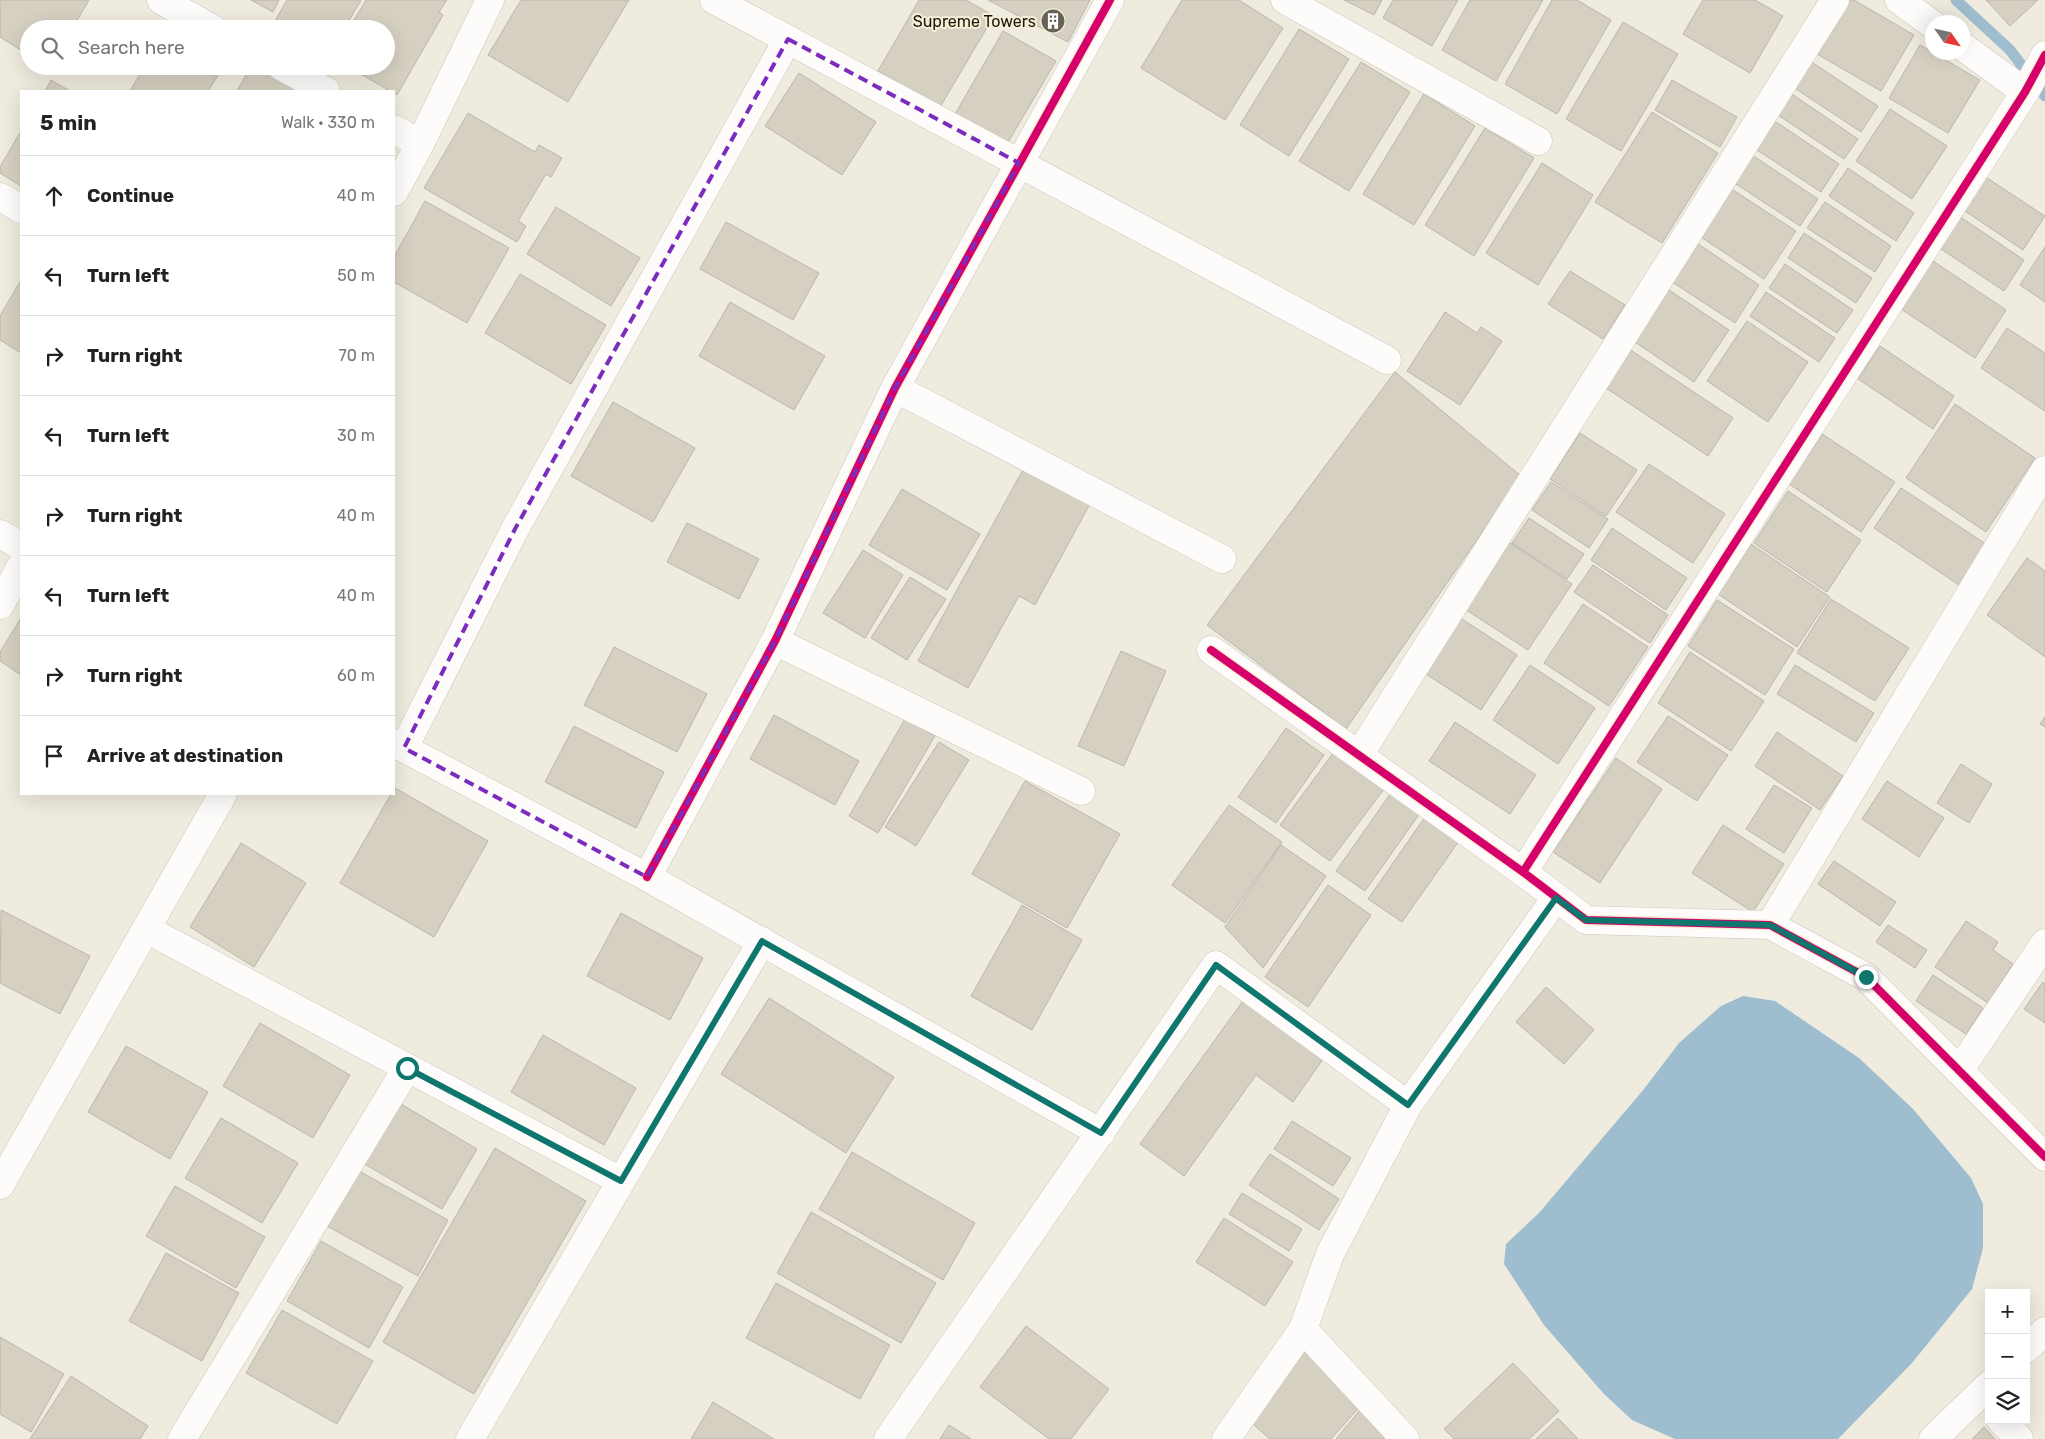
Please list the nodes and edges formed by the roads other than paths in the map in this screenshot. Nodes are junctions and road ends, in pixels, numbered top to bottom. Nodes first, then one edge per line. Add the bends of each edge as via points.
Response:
1 (161, 0) edge
2 (490, 0) edge
3 (714, 0) edge
4 (1110, 0) edge
5 (1285, 0) edge
6 (1835, 0) edge
7 (1899, 0) edge
8 (1925, 19) edge
9 (197, 20) edge
10 (788, 39) junction
11 (1970, 49) edge
12 (2036, 72) edge
13 (297, 75) edge
14 (324, 90) edge
15 (395, 130) edge
16 (1538, 141) dead end
17 (420, 144) junction
18 (1019, 163) junction
19 (395, 190) edge
20 (0, 197) edge
21 (20, 208) edge
22 (1387, 360) dead end
23 (895, 388) junction
24 (2045, 470) edge
25 (0, 534) edge
26 (20, 545) edge
27 (1222, 559) dead end
28 (20, 568) edge
29 (0, 606) edge
30 (775, 641) junction
31 (1210, 650) dead end
32 (399, 746) edge
33 (1359, 755) junction
34 (1081, 791) dead end
35 (222, 795) edge
36 (1523, 872) junction
37 (647, 877) junction
38 (1556, 898) junction
39 (1770, 925) junction
40 (146, 929) junction
41 (762, 941) junction
42 (2045, 943) edge
43 (407, 1068) junction
44 (1960, 1071) junction
45 (1408, 1105) junction
46 (1101, 1133) junction
47 (2045, 1157) edge
48 (621, 1181) junction
49 (0, 1185) edge
50 (1303, 1329) junction
51 (2045, 1331) edge
52 (2030, 1345) edge
53 (1985, 1396) edge
54 (2005, 1424) edge
55 (182, 1439) edge
56 (470, 1439) edge
57 (888, 1439) edge
58 (1226, 1439) edge
59 (1404, 1439) edge
60 (1933, 1439) edge
61 (2019, 1439) edge

1 - 9 street
2 - 17 street
3 - 10 street
4 - 18 street
5 - 16 street
6 - 33 street
7 - 8 street
10 - 18 street
10 - 32 street via 515,528
11 - 12 street
12 - 36 street
13 - 14 street
15 - 17 street
17 - 19 street
18 - 22 street
18 - 23 street
20 - 21 street
23 - 27 street
23 - 30 street
24 - 39 street
25 - 26 street
28 - 29 street
30 - 34 street
30 - 37 street
31 - 33 street
32 - 37 street
33 - 36 street
35 - 40 street
36 - 38 street
37 - 41 street
38 - 39 street via 1586,920
38 - 45 street
39 - 44 street via 1866,977
40 - 43 street
40 - 49 street
41 - 46 street
41 - 48 street
42 - 44 street
43 - 48 street
43 - 55 street
44 - 47 street
45 - 46 street via 1216,965
45 - 50 street via 1330,1254
46 - 57 street
48 - 56 street
50 - 58 street
50 - 59 street
51 - 52 street
53 - 60 street
54 - 61 street

